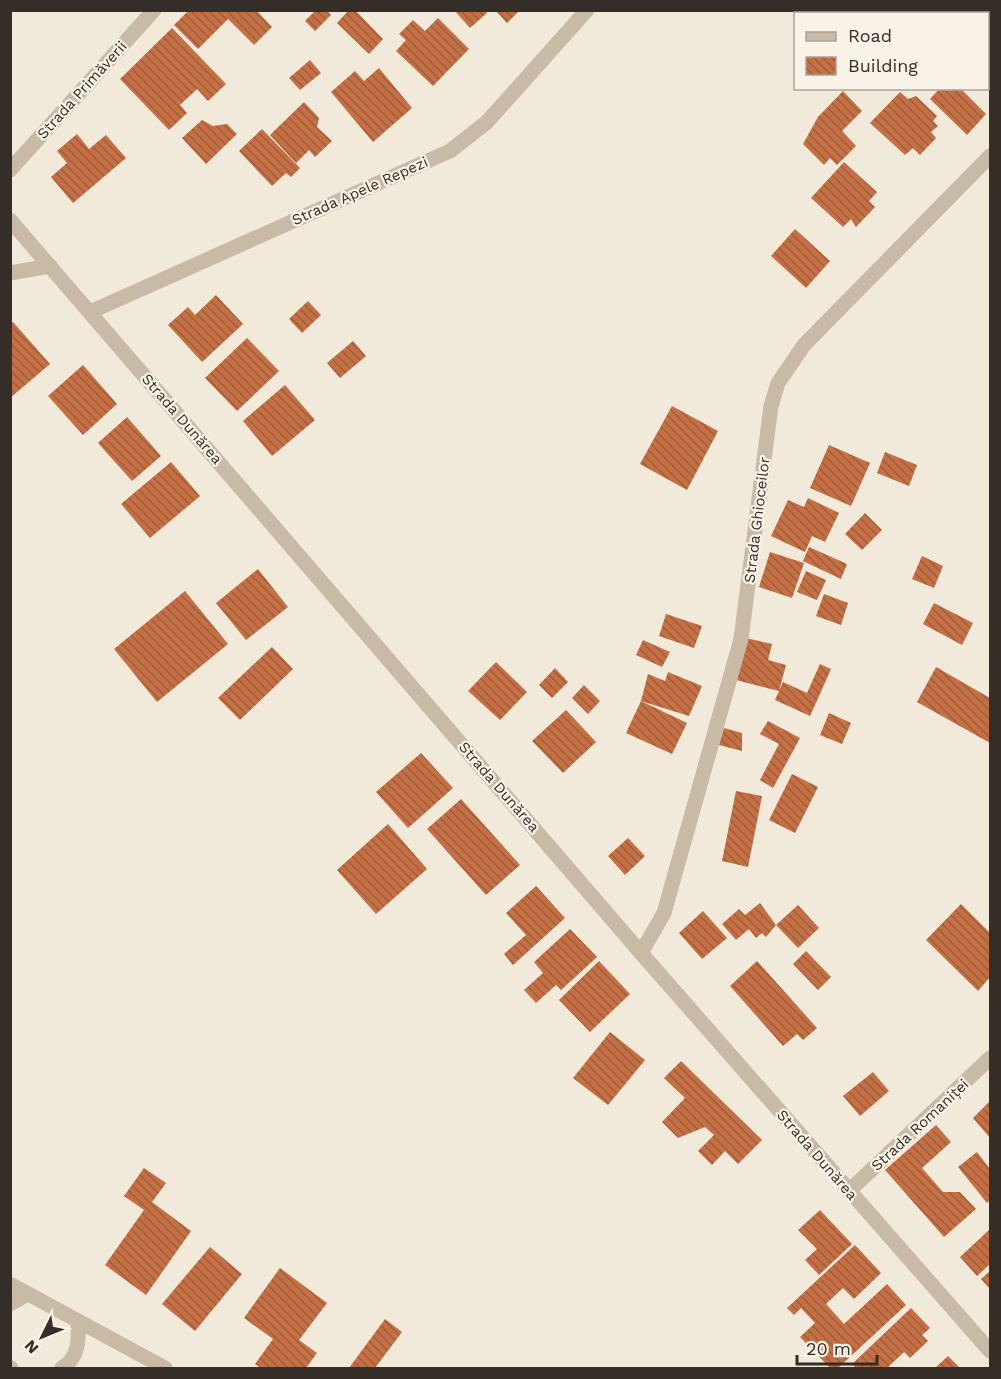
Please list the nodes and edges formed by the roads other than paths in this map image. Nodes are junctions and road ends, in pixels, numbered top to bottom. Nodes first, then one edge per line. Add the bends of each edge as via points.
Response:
1 (154, 10) edge
2 (588, 10) edge
3 (990, 156) edge
4 (10, 170) edge
5 (10, 220) edge
6 (50, 266) junction
7 (10, 273) edge
8 (90, 312) junction
9 (641, 953) junction
10 (990, 1058) edge
11 (849, 1191) junction
12 (10, 1284) edge
13 (28, 1294) junction
14 (10, 1304) edge
15 (78, 1321) junction
16 (990, 1352) edge
17 (62, 1368) edge
18 (165, 1368) edge

1 - 4 street, Strada Primăverii
2 - 8 street, Strada Apele Repezi via 487,122 450,151
3 - 9 street, Strada Ghioceilor via 804,345 778,383 771,406 741,639 664,913
5 - 6 street, Strada Dunărea
6 - 7 street
6 - 8 street, Strada Dunărea
8 - 9 street, Strada Dunărea
9 - 11 street, Strada Dunărea
10 - 11 street, Strada Romaniței
11 - 16 street, Strada Dunărea
12 - 13 street
13 - 14 street
13 - 15 street
15 - 17 street via 79,1344 69,1364
15 - 18 street

